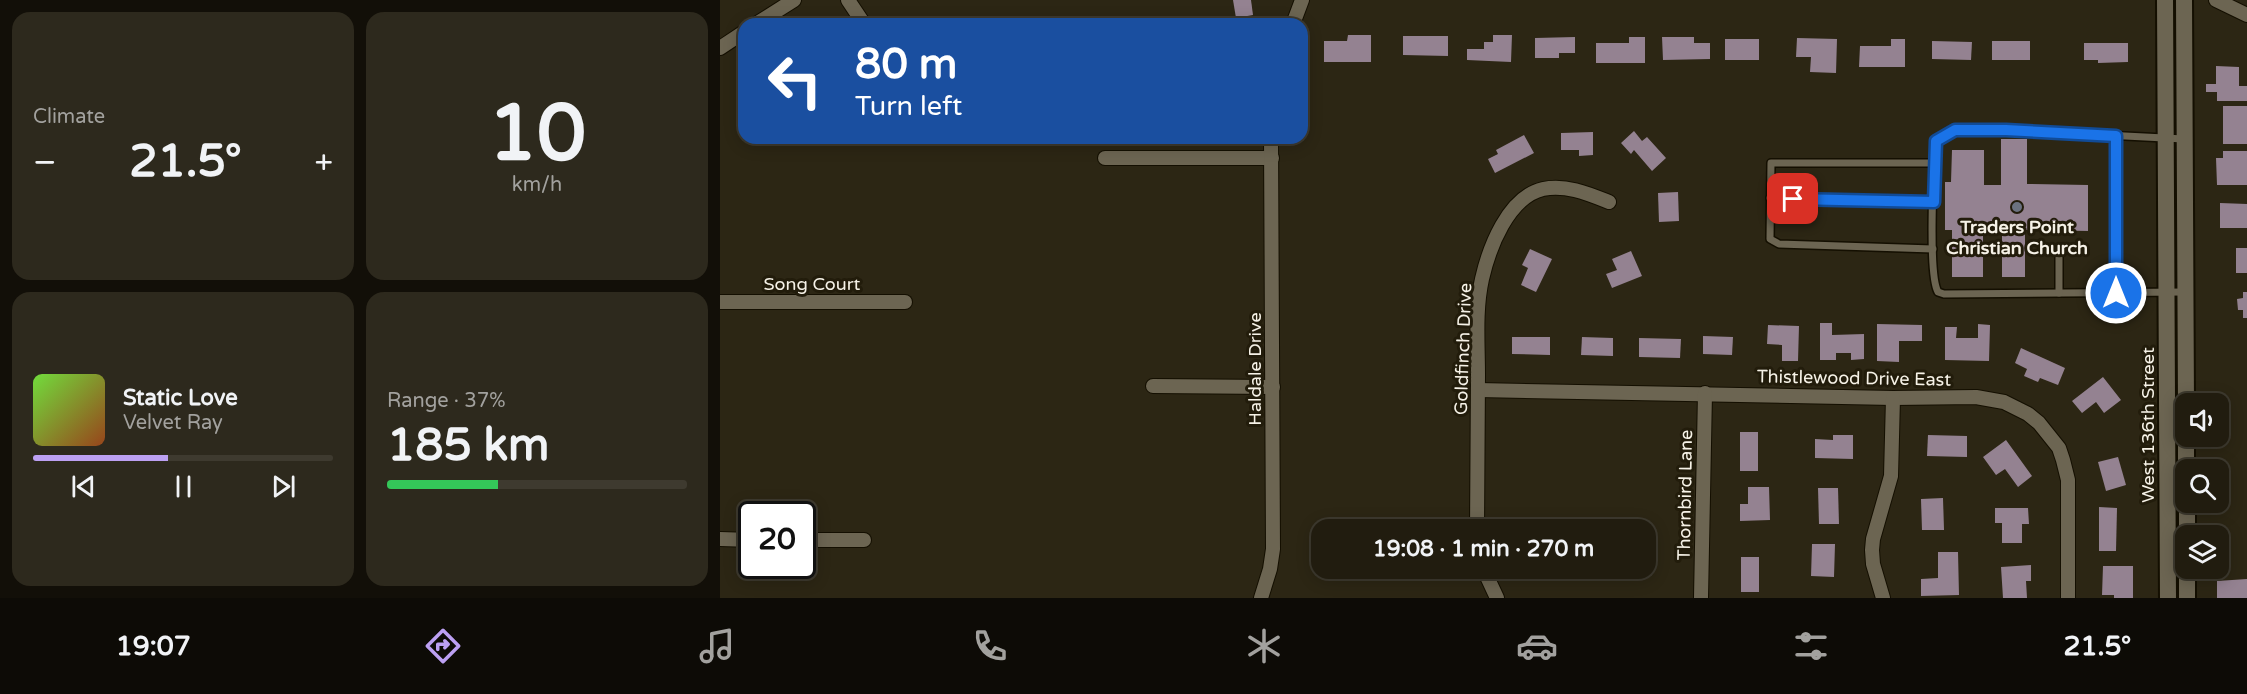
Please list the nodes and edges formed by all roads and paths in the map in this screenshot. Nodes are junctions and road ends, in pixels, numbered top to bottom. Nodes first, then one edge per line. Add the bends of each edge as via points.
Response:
1 (794, 0) edge
2 (848, 0) edge
3 (1302, 0) edge
4 (2165, 0) edge
5 (2184, 0) edge
6 (2216, 0) edge
7 (2247, 15) edge
8 (766, 18) edge
9 (860, 18) edge
10 (1295, 18) edge
11 (738, 36) edge
12 (720, 48) edge
13 (2116, 136) junction
14 (2166, 139) junction
15 (2184, 139) junction
16 (1271, 144) edge
17 (1105, 158) dead end
18 (1272, 158) junction
19 (1934, 163) junction
20 (1770, 198) junction
21 (1609, 202) dead end
22 (1934, 202) junction
23 (1933, 249) junction
24 (2059, 254) dead end
25 (2186, 292) junction
26 (2059, 293) junction
27 (2116, 293) junction
28 (2167, 293) junction
29 (720, 302) edge
30 (905, 302) dead end
31 (1153, 387) dead end
32 (1273, 387) junction
33 (1478, 390) junction
34 (1705, 393) junction
35 (2186, 393) edge
36 (1893, 398) junction
37 (1477, 519) edge
38 (720, 539) edge
39 (738, 540) edge
40 (816, 540) edge
41 (864, 540) dead end
42 (1488, 579) edge
43 (2187, 579) edge
44 (1261, 598) edge
45 (1497, 598) edge
46 (1701, 598) edge
47 (1883, 598) edge
48 (2068, 598) edge
49 (2168, 598) edge
50 (2187, 598) edge

1 - 8 street
2 - 9 street
3 - 10 street
4 - 14 street, West 136th Street
5 - 15 street, West 136th Street
6 - 7 street
11 - 12 street
13 - 14 lane
13 - 19 lane via 1955,130 1936,141
13 - 27 lane
14 - 15 lane
14 - 28 street, West 136th Street
15 - 25 street, West 136th Street
16 - 18 street, Haldale Drive
17 - 18 street
18 - 32 street, Haldale Drive
19 - 20 lane via 1771,162
19 - 22 lane
20 - 22 lane
20 - 23 lane via 1770,239 1779,244
21 - 33 street, Goldfinch Drive via 1579,191 1542,189 1524,198 1506,220 1482,280
22 - 23 lane
23 - 26 lane via 1938,292
24 - 26 lane
25 - 28 lane
25 - 35 street, West 136th Street
26 - 27 lane
27 - 28 lane
28 - 49 street, West 136th Street
29 - 30 street, Song Court
31 - 32 street
32 - 44 street, Haldale Drive via 1273,549
33 - 34 street, Thistlewood Drive East
33 - 37 street, Goldfinch Drive
34 - 36 street, Thistlewood Drive East
34 - 46 street, Thornbird Lane
36 - 47 street via 1891,476 1872,550
36 - 48 street, Thistlewood Drive East via 1991,399 2028,414 2050,436 2059,448 2068,480
38 - 39 street
40 - 41 street
42 - 45 street
43 - 50 street

